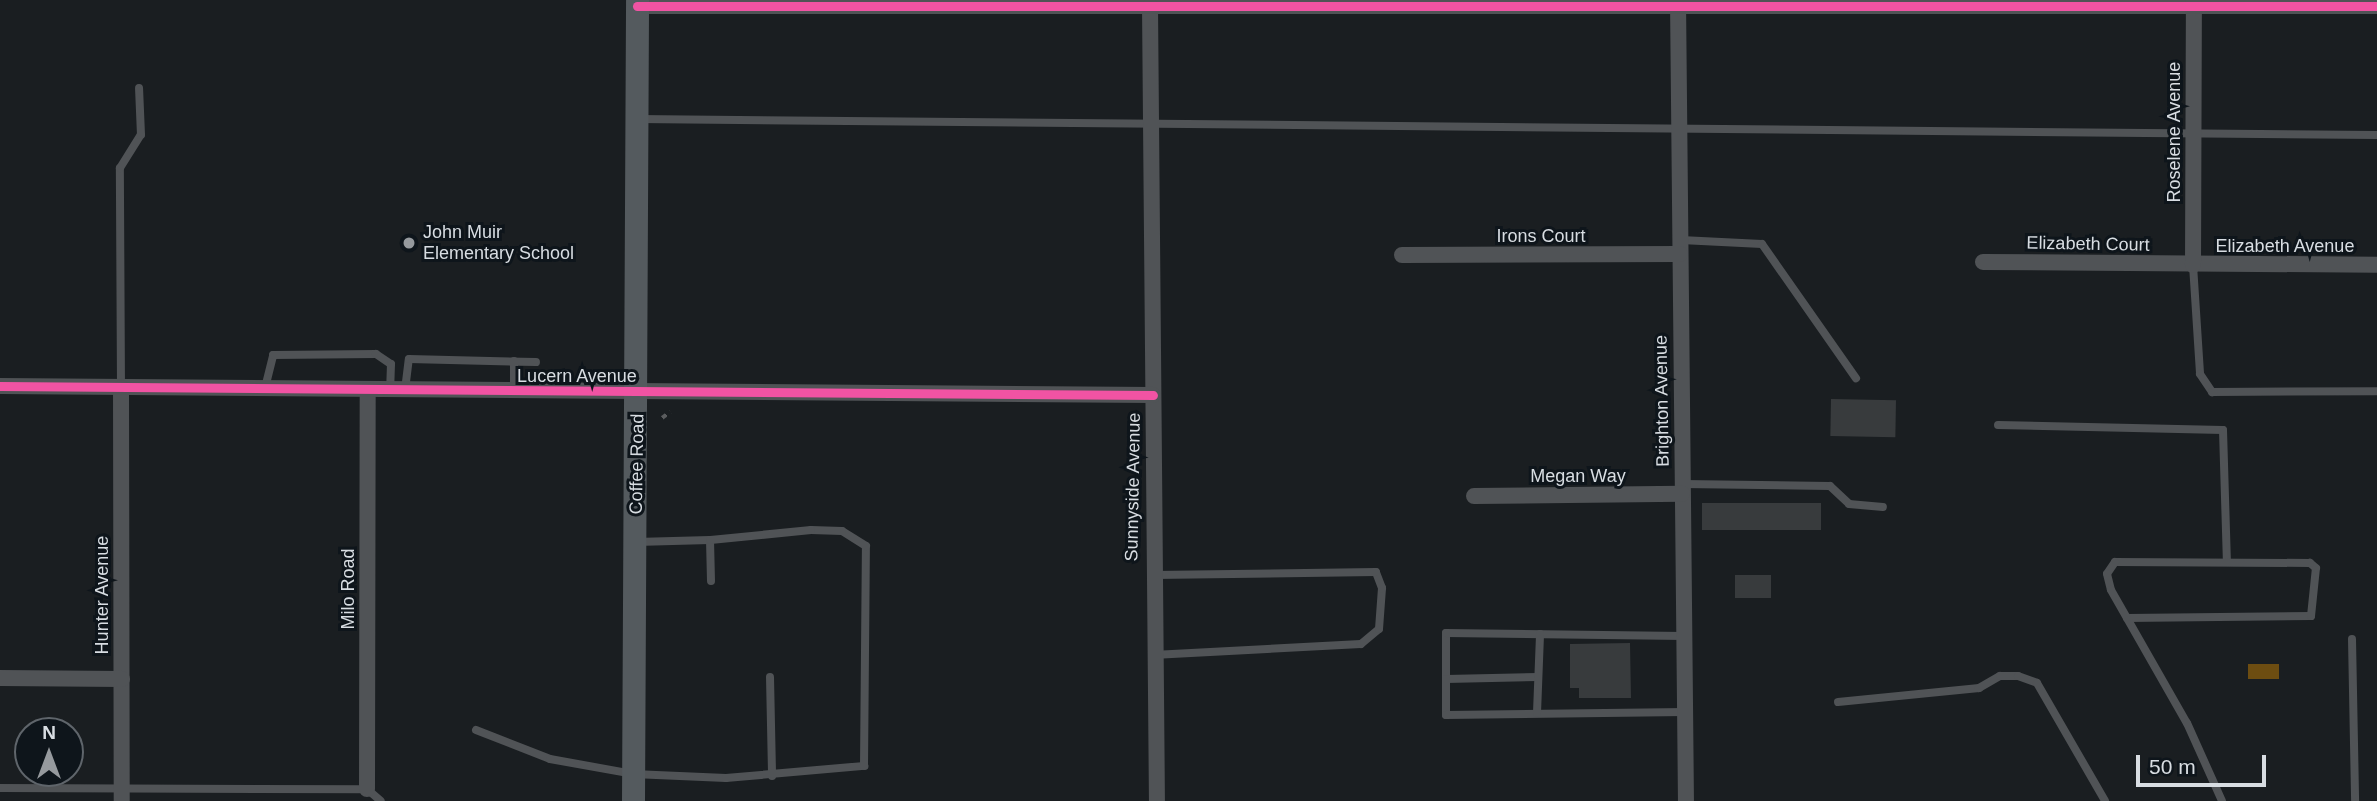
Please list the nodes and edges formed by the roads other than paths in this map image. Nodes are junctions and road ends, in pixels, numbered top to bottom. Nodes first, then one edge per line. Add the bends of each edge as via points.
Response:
1 (637, 3) edge
2 (1678, 3) edge
3 (2194, 3) edge
4 (1150, 6) junction
5 (2377, 6) edge
6 (139, 88) dead end
7 (638, 119) junction
8 (1151, 124) junction
9 (1679, 133) junction
10 (2194, 133) junction
11 (2377, 135) edge
12 (1680, 247) junction
13 (1402, 255) dead end
14 (1983, 262) dead end
15 (2193, 265) junction
16 (2377, 265) edge
17 (514, 361) junction
18 (536, 362) dead end
19 (1856, 378) dead end
20 (0, 386) edge
21 (121, 388) junction
22 (265, 389) junction
23 (368, 390) junction
24 (398, 390) junction
25 (514, 391) junction
26 (2377, 391) edge
27 (638, 392) junction
28 (1153, 395) junction
29 (1998, 425) dead end
30 (1682, 489) junction
31 (1475, 496) dead end
32 (1883, 507) dead end
33 (710, 540) junction
34 (636, 542) junction
35 (2227, 562) junction
36 (1151, 575) junction
37 (711, 581) dead end
38 (2127, 618) junction
39 (1540, 635) junction
40 (1684, 636) junction
41 (2352, 639) dead end
42 (1152, 656) junction
43 (770, 677) dead end
44 (1538, 677) junction
45 (0, 678) edge
46 (122, 679) junction
47 (1446, 679) junction
48 (1838, 702) dead end
49 (1685, 712) junction
50 (1537, 713) junction
51 (476, 730) dead end
52 (633, 774) junction
53 (772, 776) junction
54 (0, 788) edge
55 (367, 789) junction
56 (122, 795) edge
57 (381, 801) edge
58 (633, 801) edge
59 (1157, 801) edge
60 (1686, 801) edge
61 (2105, 801) edge
62 (2222, 801) edge
63 (2354, 801) edge

1 - 4 street
1 - 7 main road, Coffee Road
2 - 3 street
2 - 4 street
2 - 9 street, Brighton Avenue
3 - 5 street
3 - 10 street, Roselene Avenue
4 - 8 street, Sunnyside Avenue
6 - 21 lane via 141,135 120,168
7 - 8 lane
7 - 27 main road, Coffee Road
8 - 9 lane
8 - 28 street, Sunnyside Avenue
9 - 10 lane
9 - 12 street, Brighton Avenue
10 - 11 lane
10 - 15 street, Roselene Avenue
12 - 13 street, Irons Court
12 - 19 lane via 1762,244
12 - 30 street, Brighton Avenue
14 - 15 street, Elizabeth Court
15 - 16 street, Elizabeth Avenue
15 - 26 lane via 2200,374 2212,392
17 - 18 lane
17 - 24 lane via 409,359
17 - 25 lane
20 - 21 street, Lucern Avenue
21 - 22 street, Lucern Avenue
21 - 46 street, Hunter Avenue
22 - 23 street, Lucern Avenue
22 - 24 lane via 273,355 376,354 391,363
23 - 24 street, Lucern Avenue
23 - 55 street, Milo Road
24 - 25 street, Lucern Avenue
25 - 27 street, Lucern Avenue
27 - 28 street, Lucern Avenue
27 - 34 main road, Coffee Road
28 - 36 street, Sunnyside Avenue
29 - 35 lane via 2223,430
30 - 31 street, Megan Way
30 - 32 lane via 1830,486 1849,504
30 - 40 street, Brighton Avenue
33 - 34 lane
33 - 37 lane
33 - 53 lane via 842,531 866,546 869,759 864,766
34 - 52 main road, Coffee Road
35 - 38 lane via 2115,562 2108,574
35 - 38 lane via 2313,564 2315,614
36 - 42 street, Sunnyside Avenue
36 - 42 lane via 1376,572 1382,588 1378,629 1361,644
38 - 62 lane via 2187,723
39 - 40 lane
39 - 44 lane
39 - 47 lane via 1446,633
40 - 49 street, Brighton Avenue
41 - 63 lane
42 - 59 street, Sunnyside Avenue
43 - 53 lane
44 - 47 lane
44 - 50 lane
45 - 46 street
46 - 56 street, Hunter Avenue
47 - 50 lane via 1446,715
48 - 61 lane via 1979,688 2000,676 2037,683
49 - 50 lane
49 - 60 street, Brighton Avenue
51 - 52 lane via 550,759
52 - 53 lane
52 - 58 main road, Coffee Road
54 - 56 lane
55 - 56 lane
55 - 57 lane

